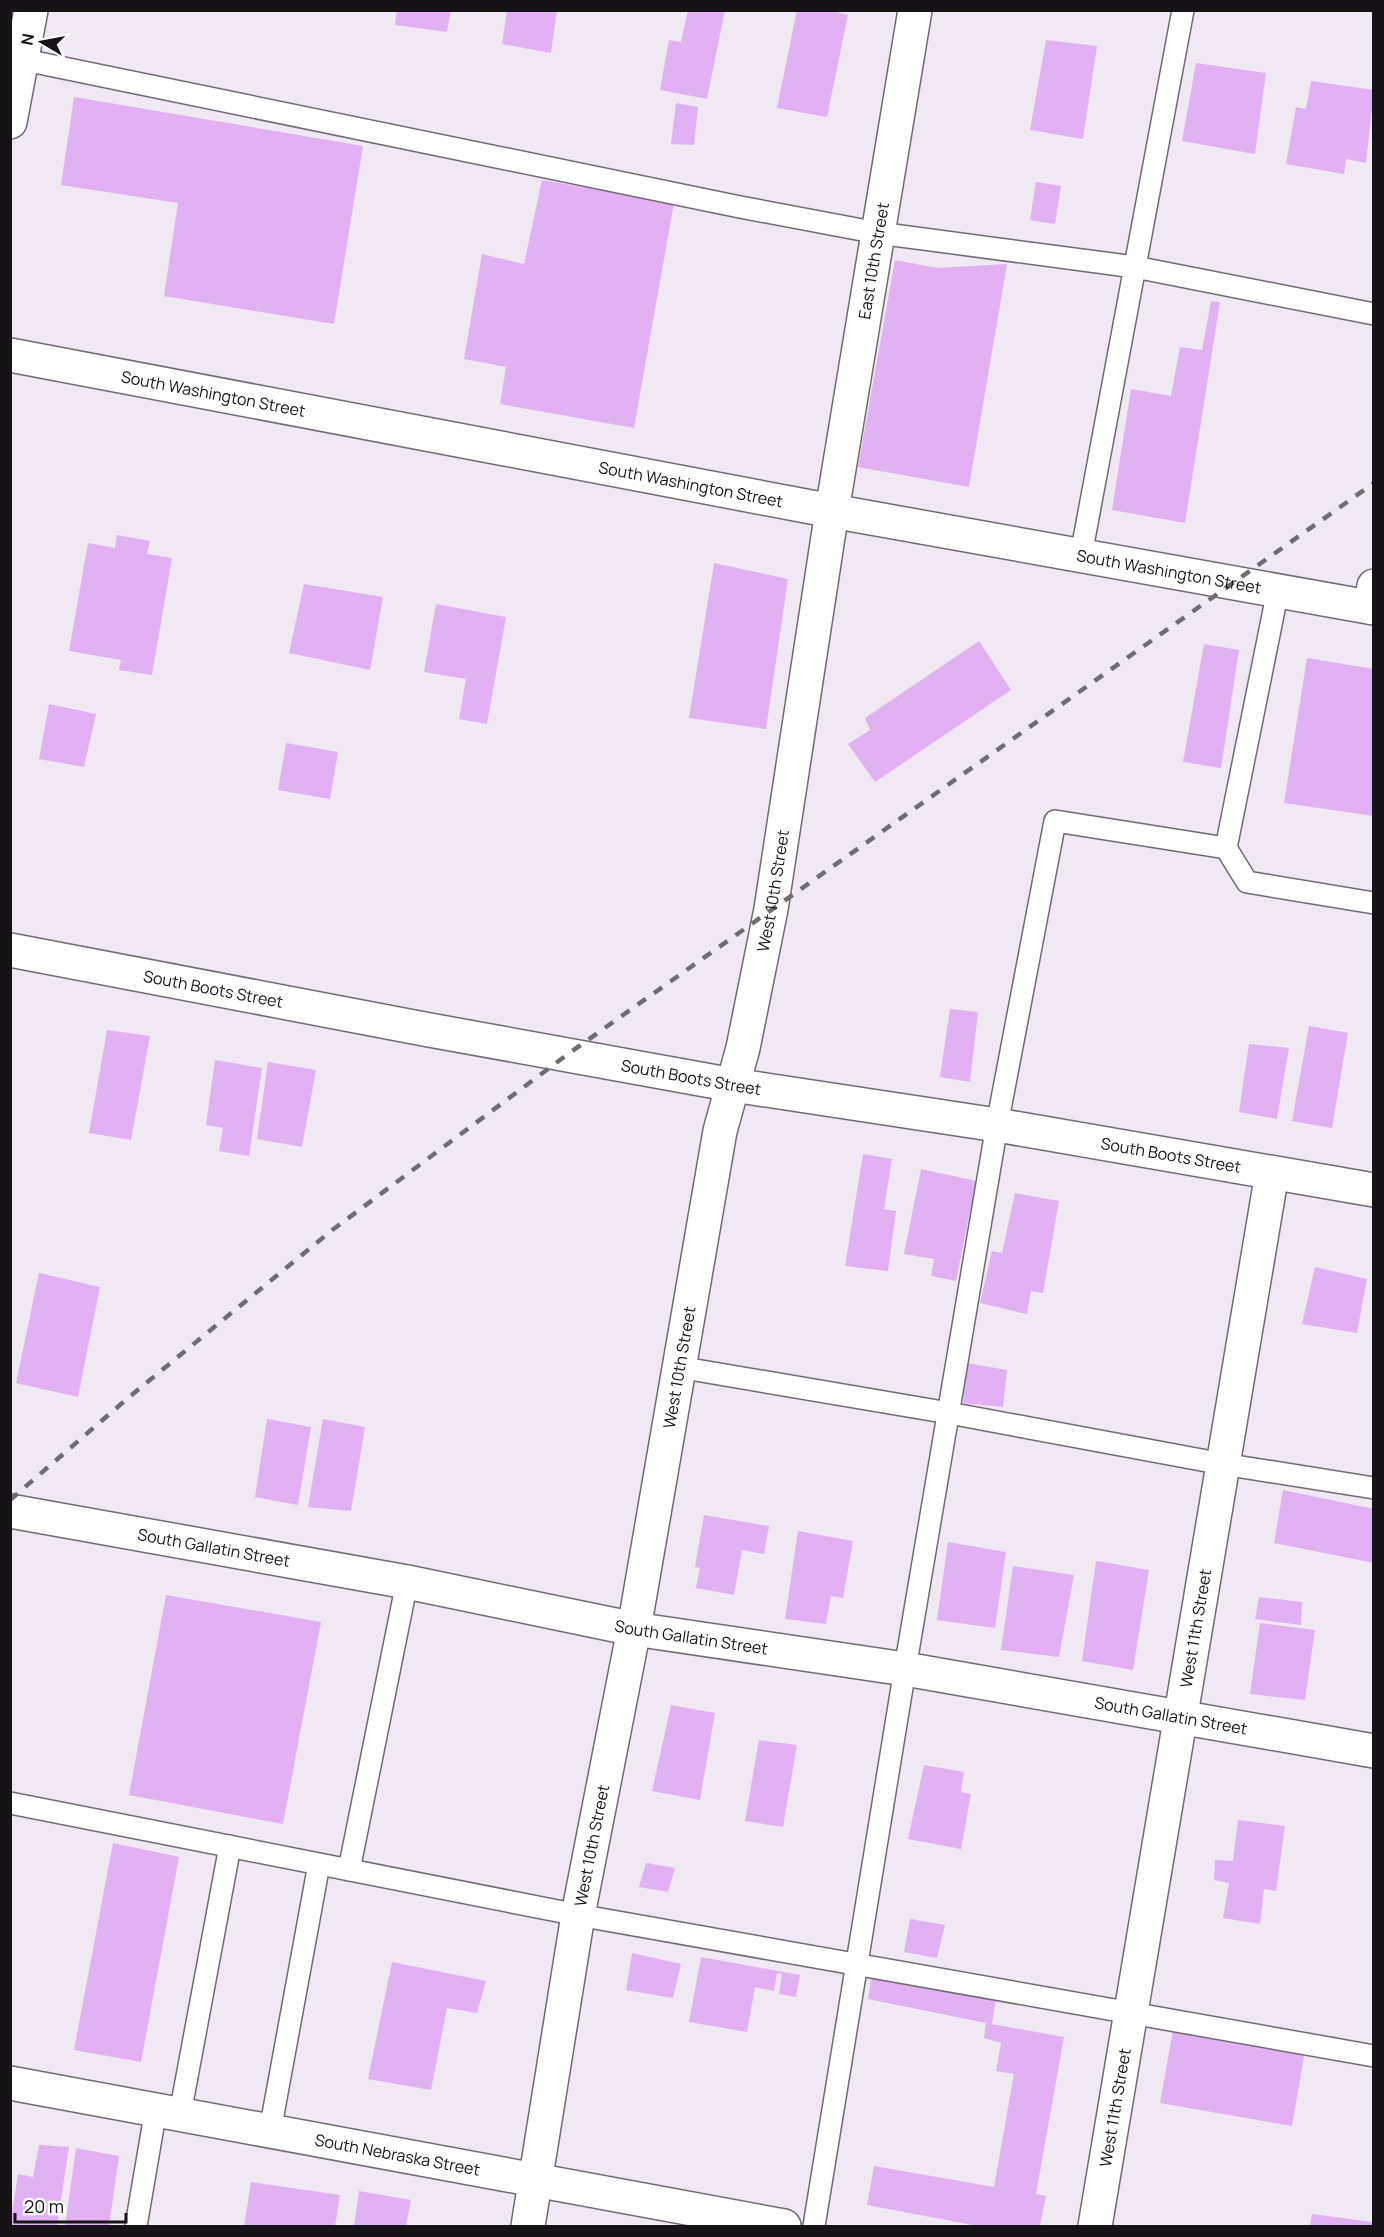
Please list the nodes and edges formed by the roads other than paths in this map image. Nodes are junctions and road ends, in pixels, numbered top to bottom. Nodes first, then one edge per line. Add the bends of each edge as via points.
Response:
1 (32, 10) edge
2 (915, 10) edge
3 (1183, 10) edge
4 (16, 57) edge
5 (10, 122) edge
6 (878, 233) junction
7 (1135, 267) junction
8 (1374, 314) edge
9 (10, 355) edge
10 (832, 511) junction
11 (1081, 555) junction
12 (1278, 590) junction
13 (1372, 600) edge
14 (1226, 848) junction
15 (1374, 903) edge
16 (10, 950) edge
17 (733, 1085) junction
18 (997, 1125) junction
19 (1272, 1173) junction
20 (1374, 1190) edge
21 (678, 1367) junction
22 (949, 1413) junction
23 (1223, 1464) junction
24 (1374, 1488) edge
25 (10, 1511) edge
26 (407, 1582) junction
27 (634, 1629) junction
28 (905, 1669) junction
29 (1181, 1717) junction
30 (1374, 1751) edge
31 (10, 1803) edge
32 (230, 1846) junction
33 (318, 1864) junction
34 (349, 1870) junction
35 (578, 1915) junction
36 (857, 1964) junction
37 (1131, 2012) junction
38 (1374, 2056) edge
39 (10, 2083) edge
40 (168, 2112) junction
41 (270, 2131) junction
42 (535, 2182) junction
43 (136, 2226) edge
44 (528, 2226) edge
45 (784, 2226) edge
46 (814, 2226) edge
47 (1095, 2226) edge

1 - 4 street
2 - 6 street, East 10th Street
3 - 7 lane
4 - 5 street
4 - 6 lane
6 - 7 lane
6 - 10 street, East 10th Street
7 - 8 lane
7 - 11 lane
9 - 10 street, South Washington Street
10 - 11 street, South Washington Street
10 - 17 street, West 10th Street via 771,909
11 - 12 street, South Washington Street
12 - 13 street, South Washington Street
12 - 14 lane
14 - 15 lane via 1246,882
14 - 18 lane via 1055,821
16 - 17 street, South Boots Street
17 - 18 street, South Boots Street
17 - 21 street, West 10th Street via 720,1131
18 - 19 street, South Boots Street
18 - 22 lane
19 - 20 street, South Boots Street
19 - 23 street, West 11th Street
21 - 22 lane
21 - 27 street, West 10th Street
22 - 23 lane
22 - 28 lane
23 - 24 lane
23 - 29 street, West 11th Street
25 - 26 street, South Gallatin Street
26 - 27 street, South Gallatin Street
26 - 34 lane
27 - 28 street, South Gallatin Street
27 - 35 street, West 10th Street
28 - 29 street, South Gallatin Street
28 - 36 lane
29 - 30 street, South Gallatin Street
29 - 37 street, West 11th Street
31 - 32 lane
32 - 33 lane
32 - 40 lane
33 - 34 lane
33 - 41 lane
34 - 35 lane
35 - 36 lane
35 - 42 street, West 10th Street
36 - 37 lane
36 - 46 lane
37 - 38 lane
37 - 47 street, West 11th Street
39 - 40 street, South Nebraska Street
40 - 41 street, South Nebraska Street
40 - 43 lane
41 - 42 street, South Nebraska Street
42 - 44 street, West 10th Street
42 - 45 street, South Nebraska Street

